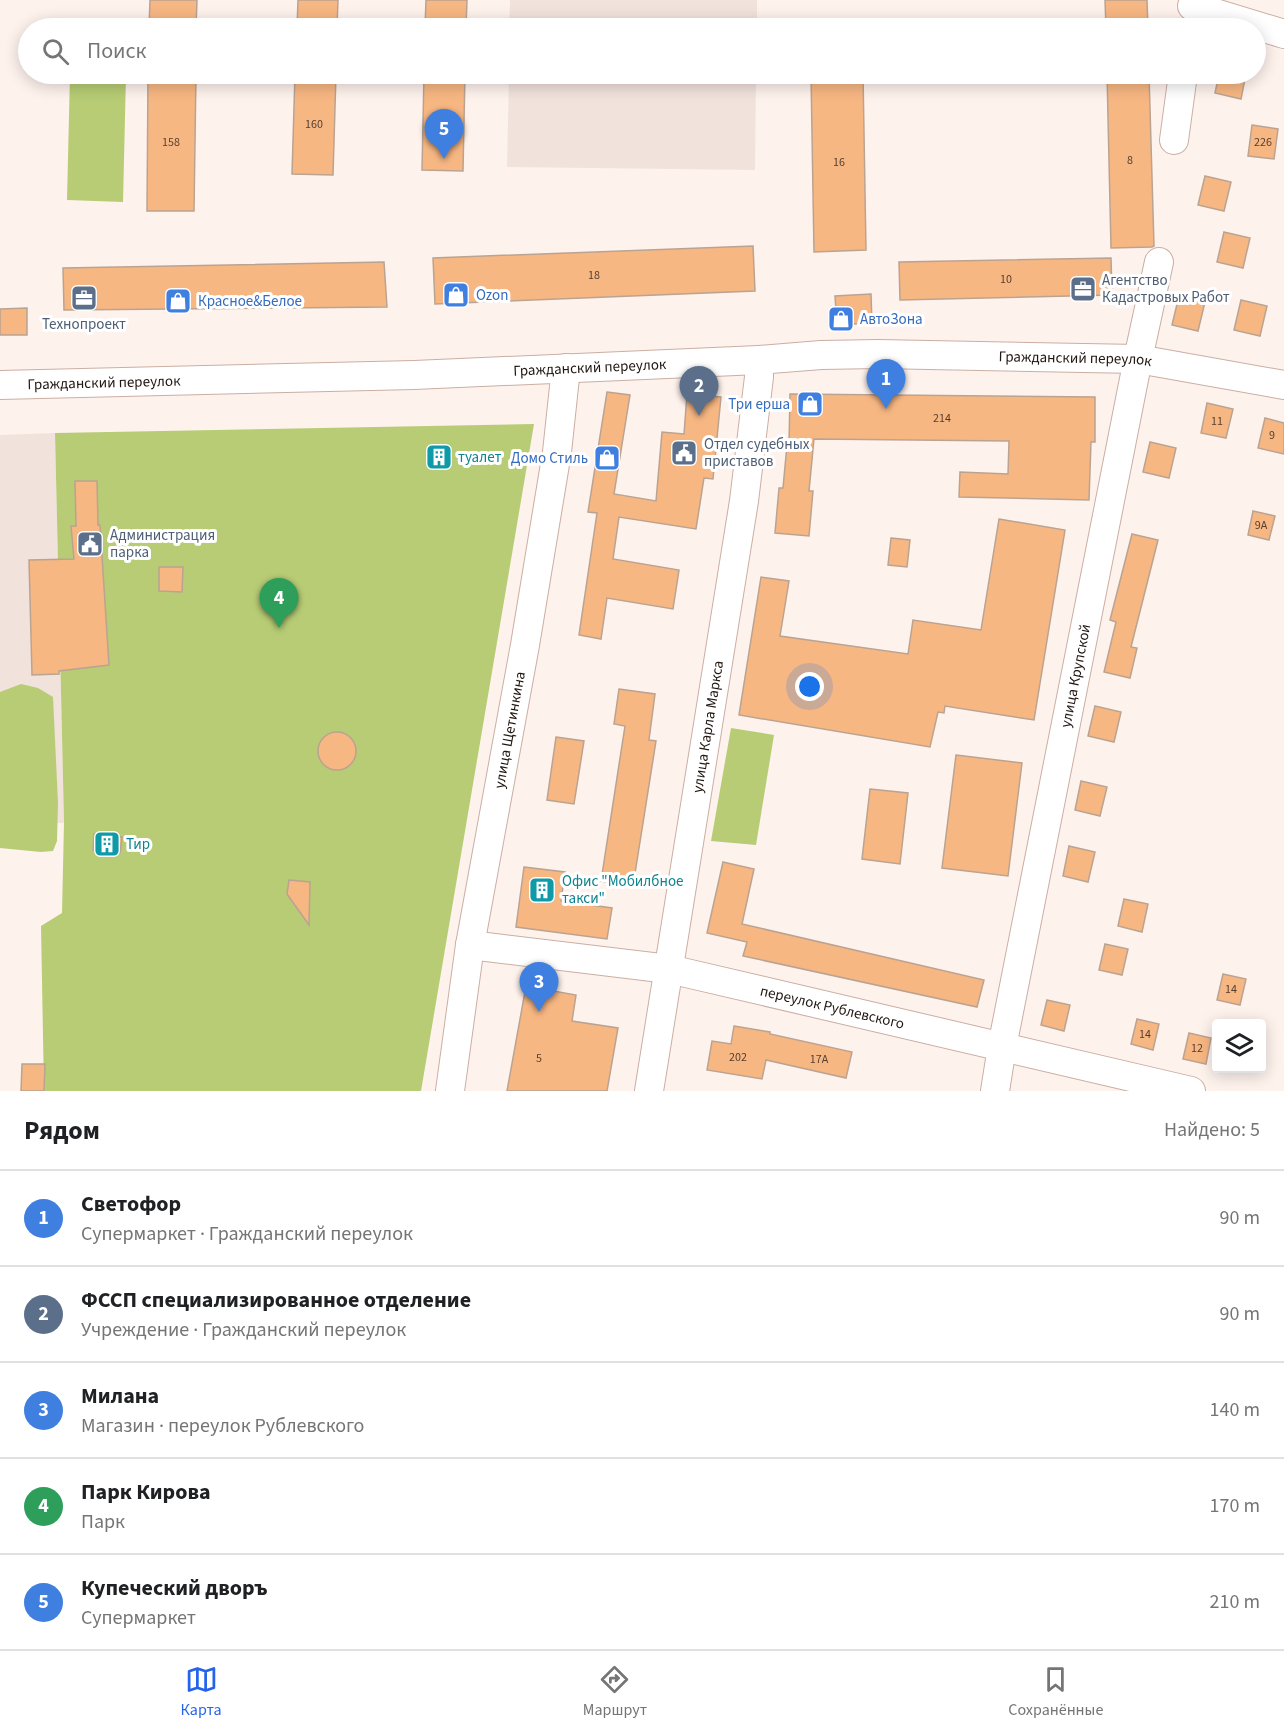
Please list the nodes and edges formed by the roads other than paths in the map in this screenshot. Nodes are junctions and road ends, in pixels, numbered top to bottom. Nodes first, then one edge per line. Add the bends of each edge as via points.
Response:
1 (1192, 11) edge
2 (1220, 18) edge
3 (1266, 30) edge
4 (1284, 34) edge
5 (1182, 84) edge
6 (1174, 140) dead end
7 (1159, 262) dead end
8 (1138, 358) junction
9 (759, 360) junction
10 (566, 368) junction
11 (0, 385) edge
12 (1284, 385) edge
13 (470, 945) junction
14 (669, 969) junction
15 (1002, 1047) junction
16 (450, 1091) edge
17 (650, 1091) edge
18 (995, 1091) edge
19 (1191, 1091) edge

1 - 2 street
3 - 4 street
5 - 6 street
7 - 8 street, улица Крупской
8 - 9 street, Гражданский переулок via 878,354
8 - 12 street, Гражданский переулок
8 - 15 street, улица Крупской
9 - 10 street, Гражданский переулок
9 - 14 street, улица Карла Маркса via 744,501
10 - 11 street, Гражданский переулок
10 - 13 street, улица Щетинкина via 557,452
13 - 14 street, переулок Рублевского
13 - 16 street, улица Щетинкина
14 - 15 street, переулок Рублевского
14 - 17 street, улица Карла Маркса
15 - 18 street, улица Крупской
15 - 19 street, переулок Рублевского

